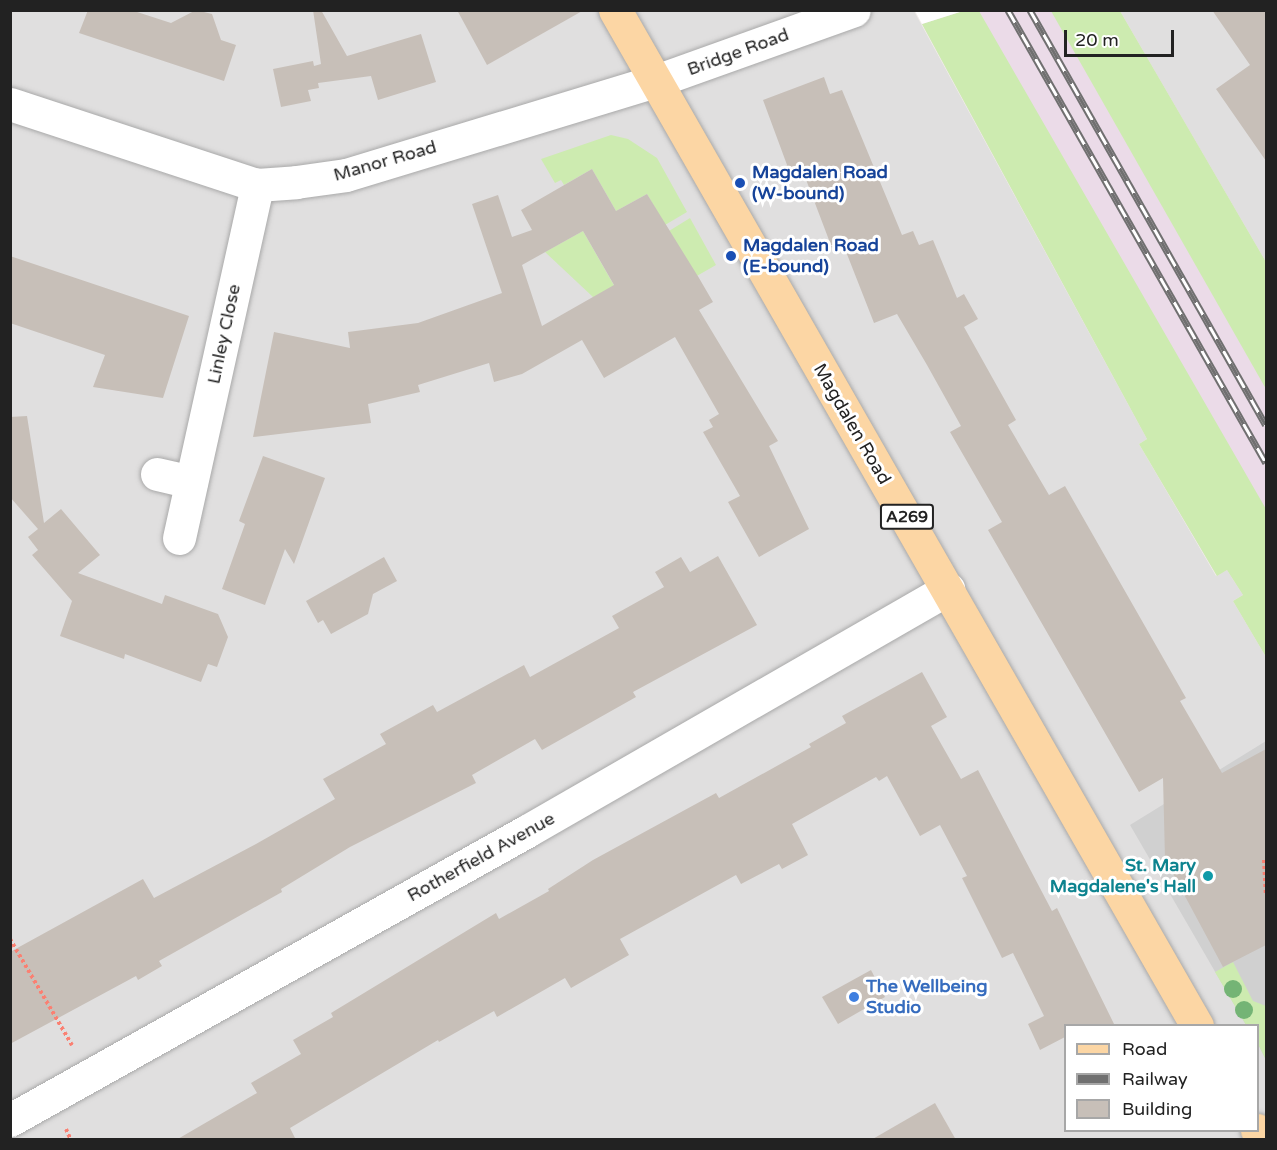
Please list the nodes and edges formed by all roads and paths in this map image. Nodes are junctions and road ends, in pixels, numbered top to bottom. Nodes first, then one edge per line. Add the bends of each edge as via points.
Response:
1 (615, 10) edge
2 (854, 10) edge
3 (656, 81) junction
4 (10, 104) edge
5 (257, 185) junction
6 (157, 474) dead end
7 (191, 482) junction
8 (180, 538) dead end
9 (948, 589) junction
10 (1264, 860) dead end
11 (1266, 893) edge
12 (10, 939) edge
13 (1196, 1024) edge
14 (90, 1076) junction
15 (10, 1120) edge

1 - 3 main road, Magdalen Road / A269
2 - 3 street, Bridge Road
3 - 5 street, Manor Road via 346,175
3 - 9 main road, Magdalen Road / A269
4 - 5 street, Manor Road
5 - 7 street, Linley Close
6 - 7 street
7 - 8 street, Linley Close
9 - 13 main road, Magdalen Road / A269
9 - 14 street, Rotherfield Avenue
10 - 11 path
12 - 14 path
14 - 15 street, Rotherfield Avenue

